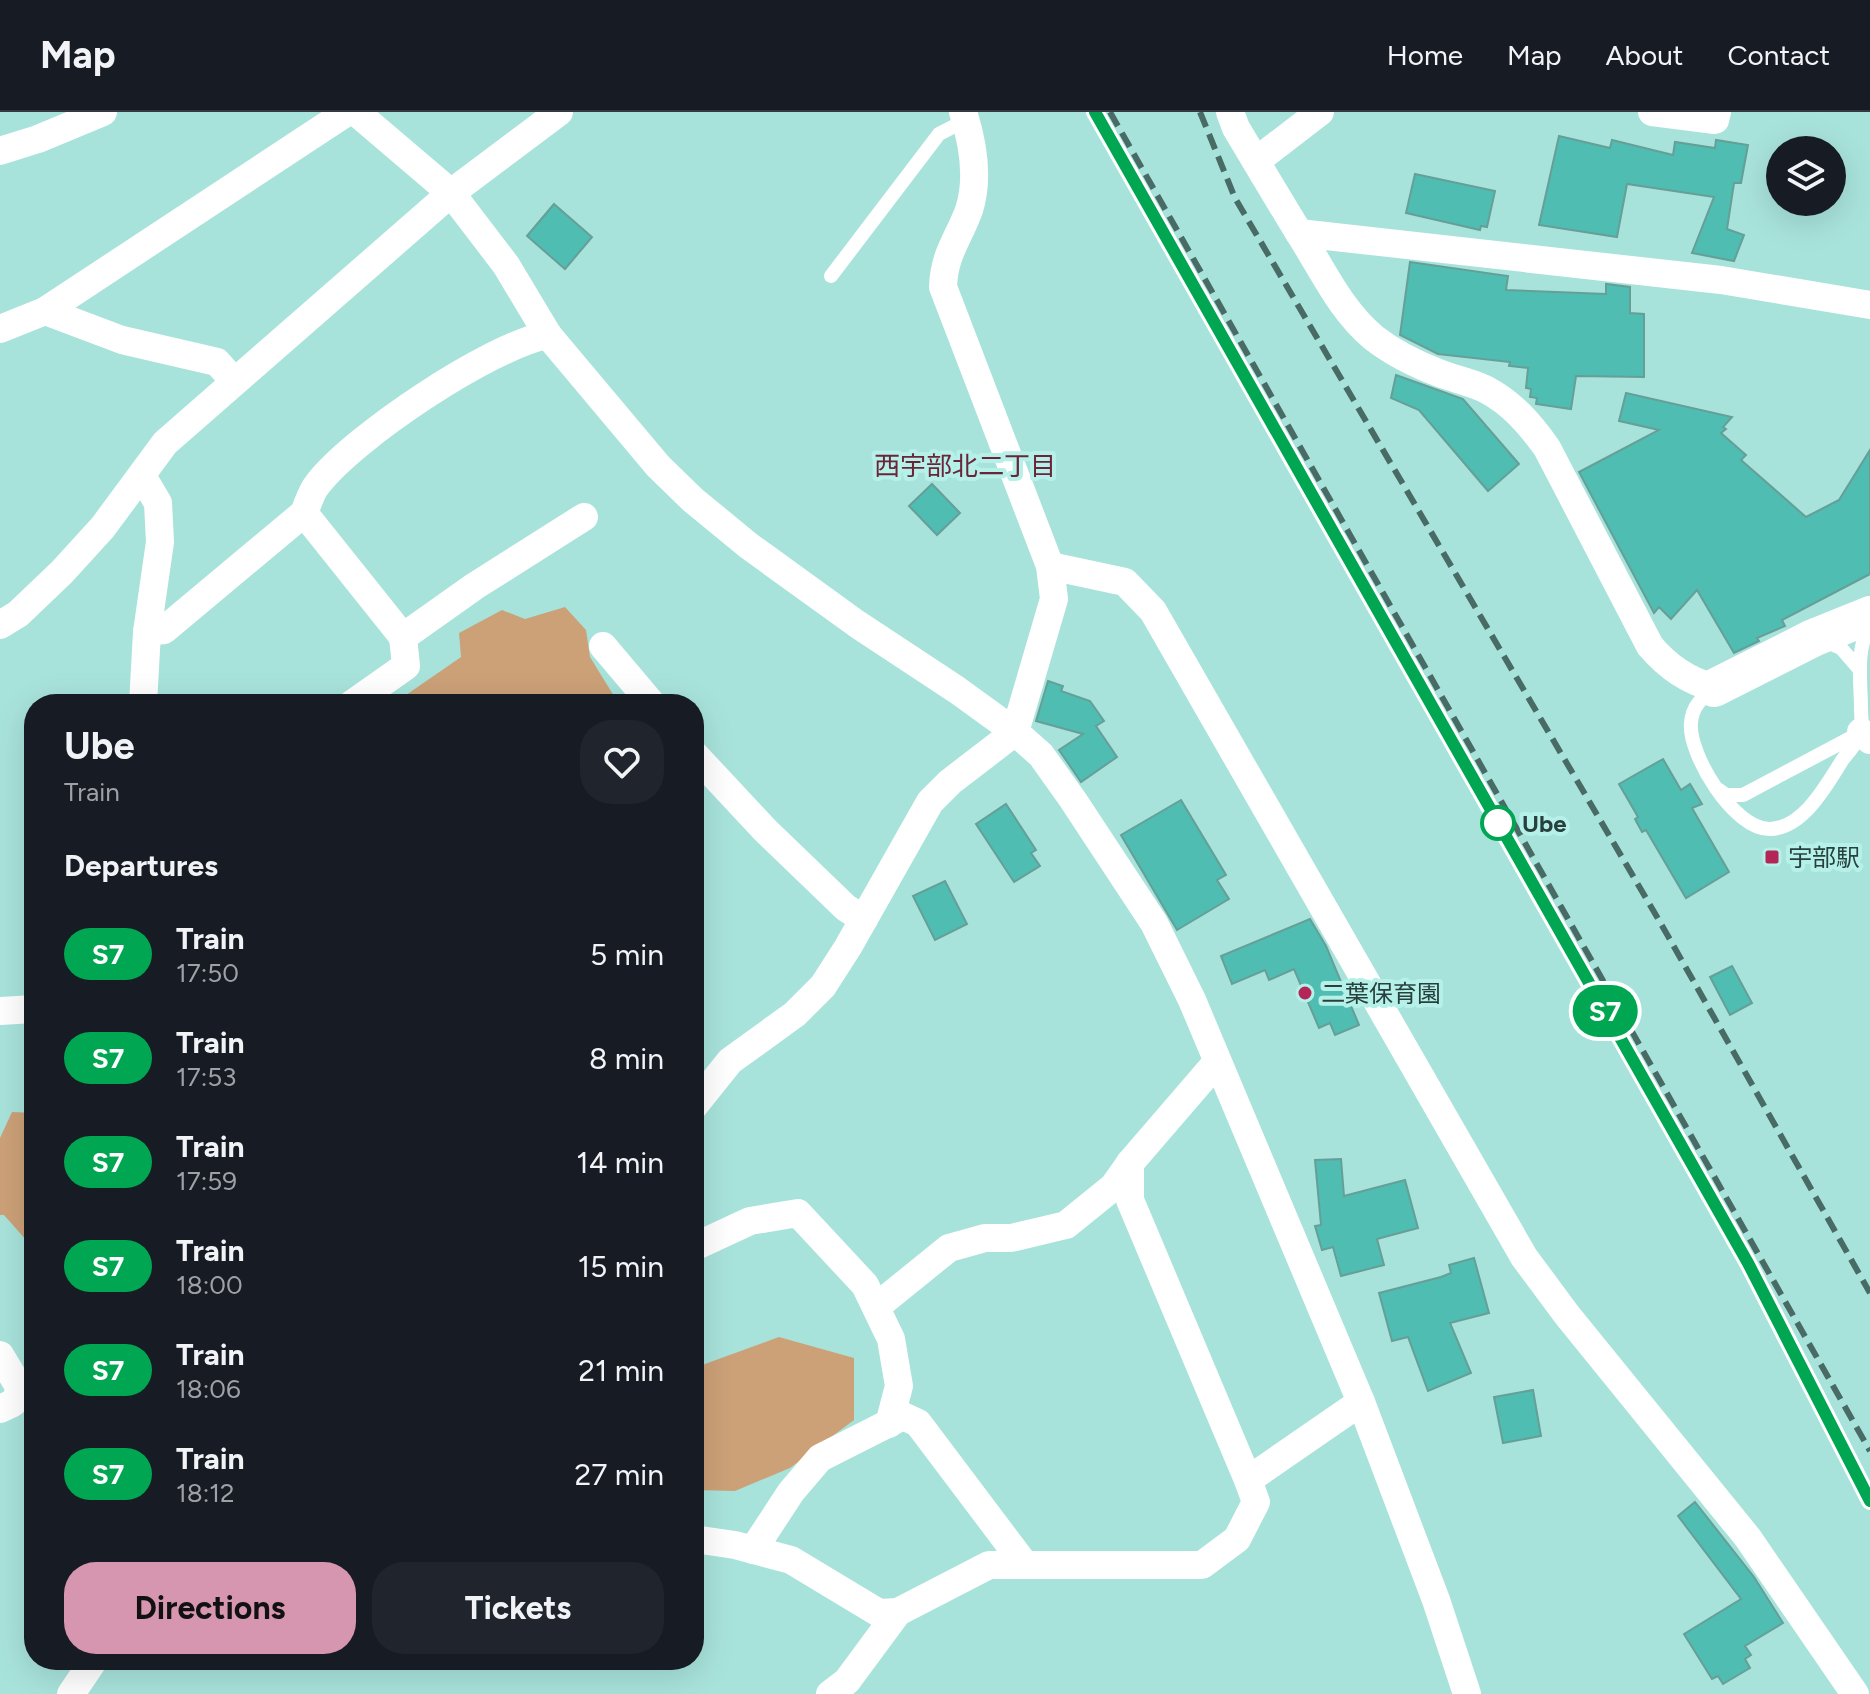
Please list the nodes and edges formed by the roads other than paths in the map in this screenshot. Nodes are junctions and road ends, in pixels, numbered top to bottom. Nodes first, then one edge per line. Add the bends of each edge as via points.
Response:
1 (103, 112) edge
2 (347, 112) edge
3 (356, 112) edge
4 (559, 112) edge
5 (1230, 112) edge
6 (1320, 112) edge
7 (1652, 112) edge
8 (1717, 112) edge
9 (965, 116) edge
10 (0, 151) edge
11 (1256, 161) junction
12 (451, 193) junction
13 (1299, 233) junction
14 (831, 276) dead end
15 (1870, 305) edge
16 (45, 311) junction
17 (0, 329) edge
18 (548, 335) junction
19 (234, 381) junction
20 (142, 476) junction
21 (304, 513) junction
22 (584, 517) dead end
23 (1050, 566) junction
24 (1870, 615) edge
25 (0, 625) edge
26 (1870, 625) edge
27 (147, 632) junction
28 (403, 637) junction
29 (1813, 638) junction
30 (603, 646) dead end
31 (1860, 670) junction
32 (1714, 688) junction
33 (144, 694) edge
34 (366, 694) edge
35 (644, 694) edge
36 (1015, 732) junction
37 (1866, 736) edge
38 (704, 768) edge
39 (1718, 790) junction
40 (864, 919) junction
41 (24, 1010) edge
42 (0, 1011) edge
43 (1217, 1062) junction
44 (704, 1094) edge
45 (1130, 1163) junction
46 (704, 1242) edge
47 (876, 1307) junction
48 (0, 1355) edge
49 (1361, 1402) junction
50 (0, 1409) edge
51 (889, 1424) junction
52 (1248, 1480) junction
53 (704, 1541) edge
54 (753, 1550) junction
55 (1025, 1565) junction
56 (898, 1612) junction
57 (87, 1670) edge
58 (71, 1694) edge
59 (830, 1694) edge
60 (1467, 1694) edge
61 (1855, 1694) edge

1 - 10 street
2 - 16 street
3 - 12 street
4 - 12 street
5 - 11 street
6 - 11 street
7 - 8 street via 1715,120
9 - 14 lane via 939,134
9 - 23 street via 976,175 969,209 944,265 943,287
11 - 13 street
12 - 18 street via 506,265
12 - 19 street
13 - 15 street via 1721,280
13 - 32 street via 1343,304 1378,341 1437,373 1483,388 1532,427 1650,646 1694,682
16 - 17 street
16 - 19 street via 122,340 217,362
18 - 21 street via 530,338 437,387 360,443 316,485
18 - 36 street via 693,500 821,598
19 - 20 street via 165,443
20 - 25 street via 62,572
20 - 27 street via 158,503 160,542
21 - 27 street via 164,630
21 - 28 street
22 - 28 street
23 - 36 street via 1054,599
23 - 61 street via 1125,582 1153,611 1524,1257 1748,1538
24 - 29 main road
26 - 31 lane
27 - 33 street
28 - 34 street via 406,666
29 - 31 lane via 1841,648
29 - 32 main road
30 - 35 street
31 - 37 lane
32 - 39 lane via 1695,707 1690,735
36 - 40 street via 930,802
36 - 43 street via 1049,766 1154,923
37 - 39 lane via 1743,795
37 - 39 lane via 1812,803 1777,828 1747,823
38 - 40 street via 846,908
40 - 44 street via 823,986 795,1014 730,1061
41 - 42 street
43 - 45 street
43 - 49 street
45 - 47 street via 1113,1187 1066,1225 949,1248
45 - 52 street via 1130,1200
46 - 47 street via 750,1221 798,1213 865,1285
47 - 51 street via 891,1339 899,1386
48 - 50 street via 21,1390 13,1403
49 - 52 street
49 - 60 street
51 - 54 street via 820,1458
51 - 55 street via 903,1416 918,1423
52 - 55 street via 1256,1502 1237,1539 1202,1565
53 - 54 street
54 - 56 street via 791,1560 879,1613
55 - 56 street via 989,1565
56 - 59 street via 847,1681
57 - 58 street

